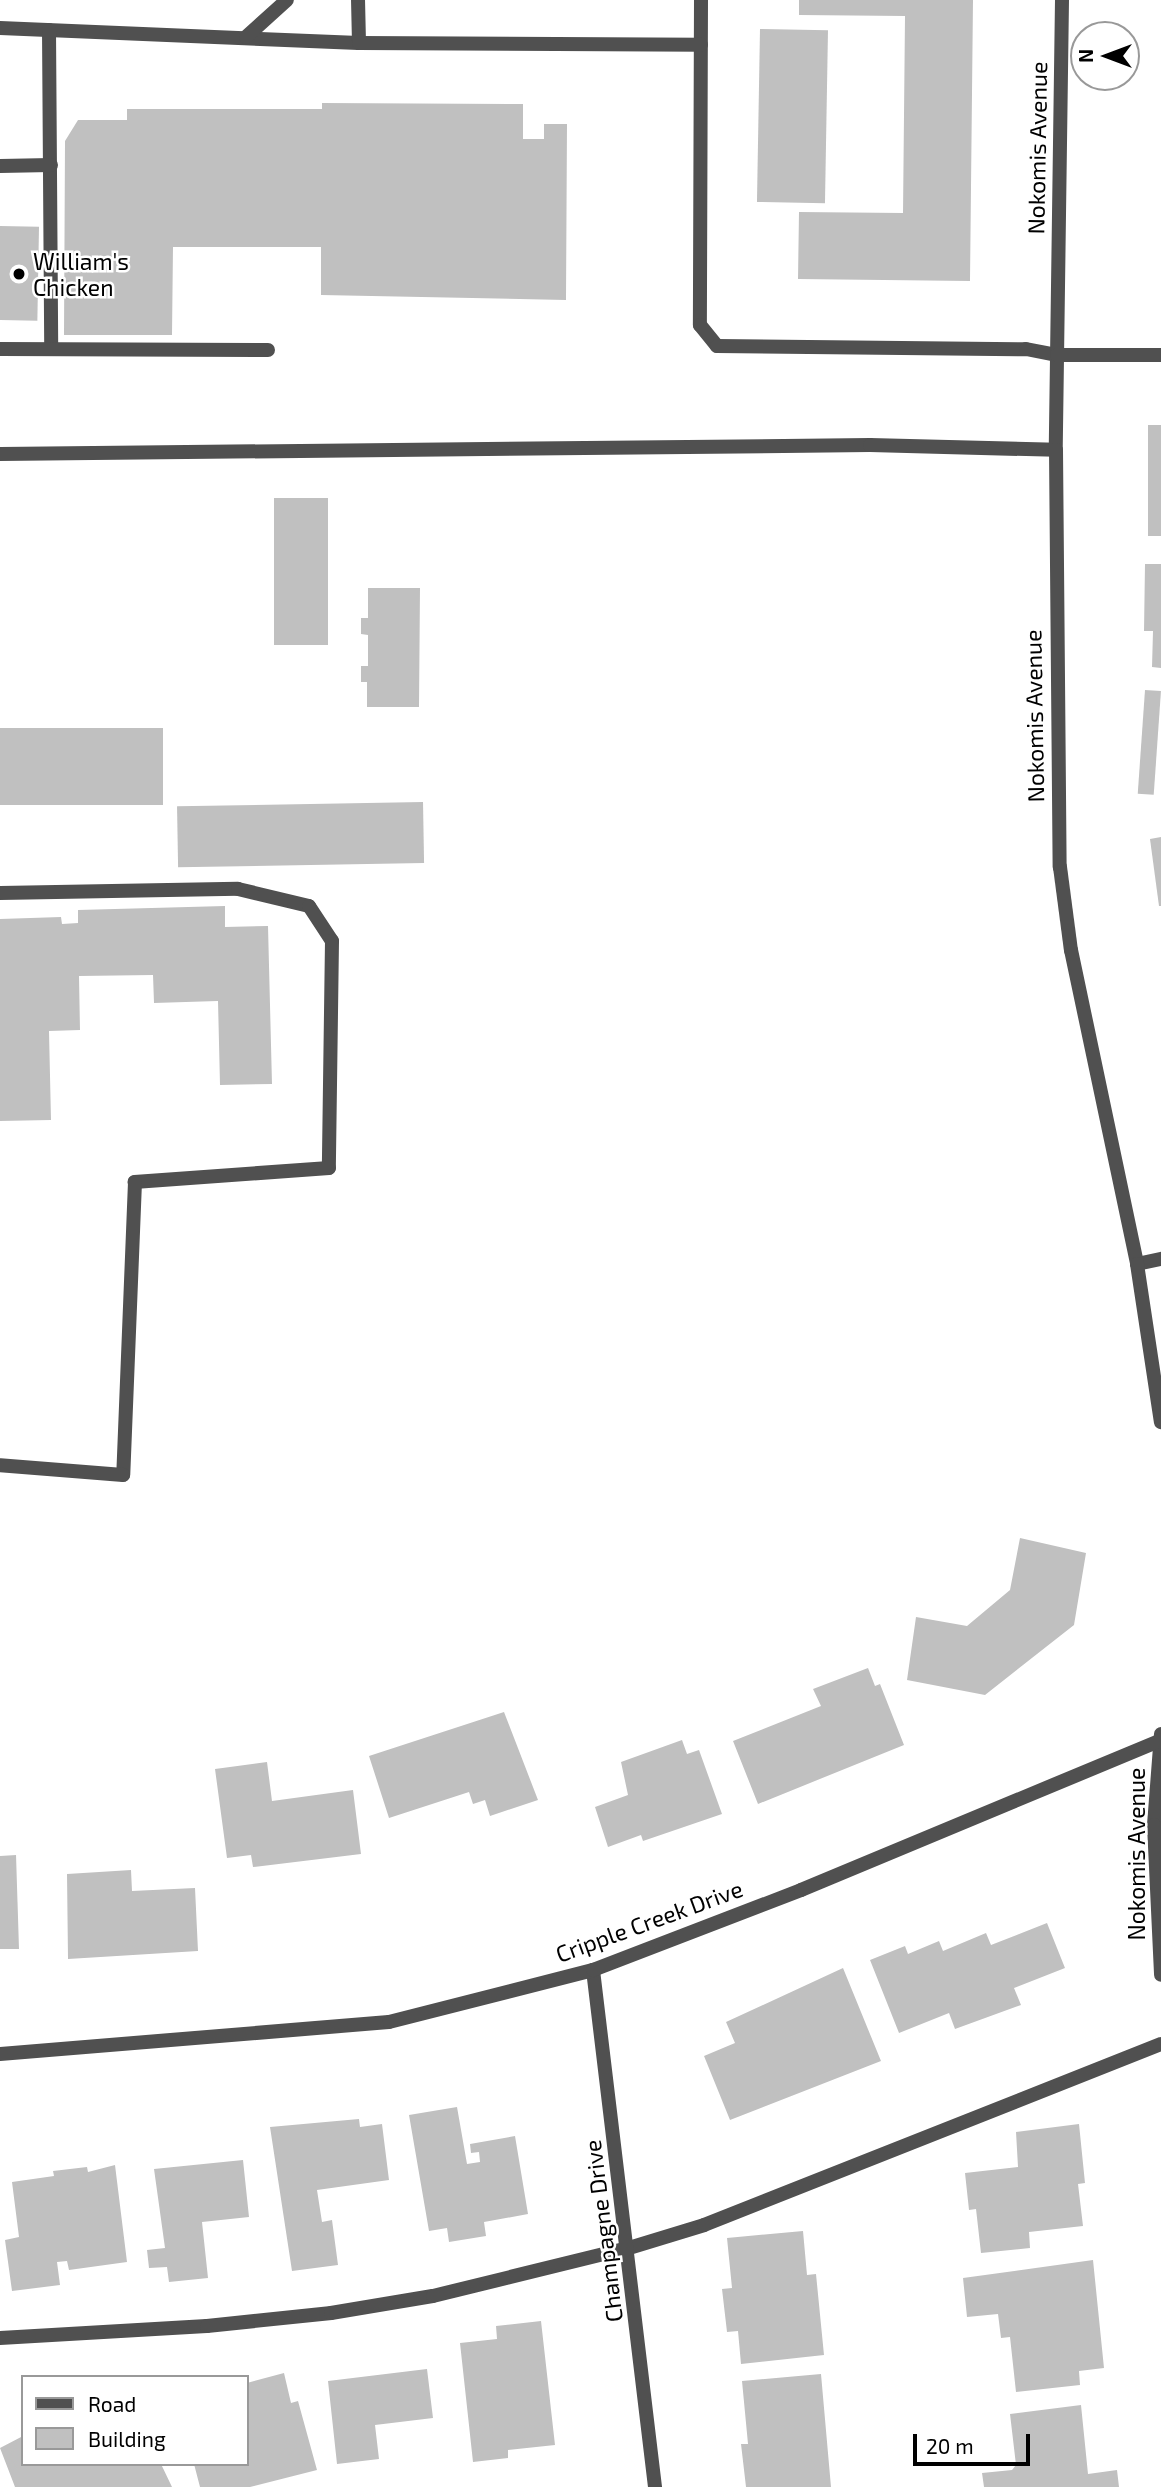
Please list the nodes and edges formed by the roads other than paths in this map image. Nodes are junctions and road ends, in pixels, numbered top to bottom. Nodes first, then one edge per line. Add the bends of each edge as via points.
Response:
1 (287, 0) edge
2 (358, 0) edge
3 (701, 0) edge
4 (1062, 0) edge
5 (0, 28) edge
6 (49, 30) junction
7 (246, 37) junction
8 (359, 43) junction
9 (701, 45) junction
10 (51, 165) junction
11 (0, 166) edge
12 (0, 349) edge
13 (51, 349) junction
14 (268, 351) dead end
15 (1058, 355) junction
16 (1161, 355) edge
17 (1056, 450) junction
18 (0, 454) edge
19 (0, 893) edge
20 (1161, 1259) edge
21 (1138, 1264) junction
22 (1161, 1422) edge
23 (0, 1465) edge
24 (1161, 1734) edge
25 (1161, 1740) edge
26 (593, 1970) junction
27 (1161, 1975) edge
28 (1161, 2044) edge
29 (0, 2054) edge
30 (629, 2248) junction
31 (0, 2338) edge
32 (655, 2487) edge

1 - 7 street
2 - 8 street
3 - 9 street
4 - 15 street, Nokomis Avenue
5 - 6 street
6 - 7 street
6 - 10 street
7 - 8 street
8 - 9 street
9 - 15 street via 700,325 717,345 1026,349
10 - 11 street
10 - 13 street
12 - 13 street
13 - 14 street
15 - 16 street
15 - 17 street, Nokomis Avenue
17 - 18 street via 870,445
17 - 21 street, Nokomis Avenue via 1060,867 1071,950
19 - 23 street via 238,889 309,906 332,941 330,1168 135,1182 123,1475
20 - 21 street
21 - 22 street, Nokomis Avenue
24 - 25 street, Nokomis Avenue
25 - 26 street, Cripple Creek Drive via 801,1890
25 - 27 street, Nokomis Avenue via 1154,1825
26 - 29 street, Cripple Creek Drive via 390,2022
26 - 30 street, Champagne Drive
28 - 30 street via 716,2221
30 - 31 street via 433,2296 331,2313 208,2326
30 - 32 street, Champagne Drive

